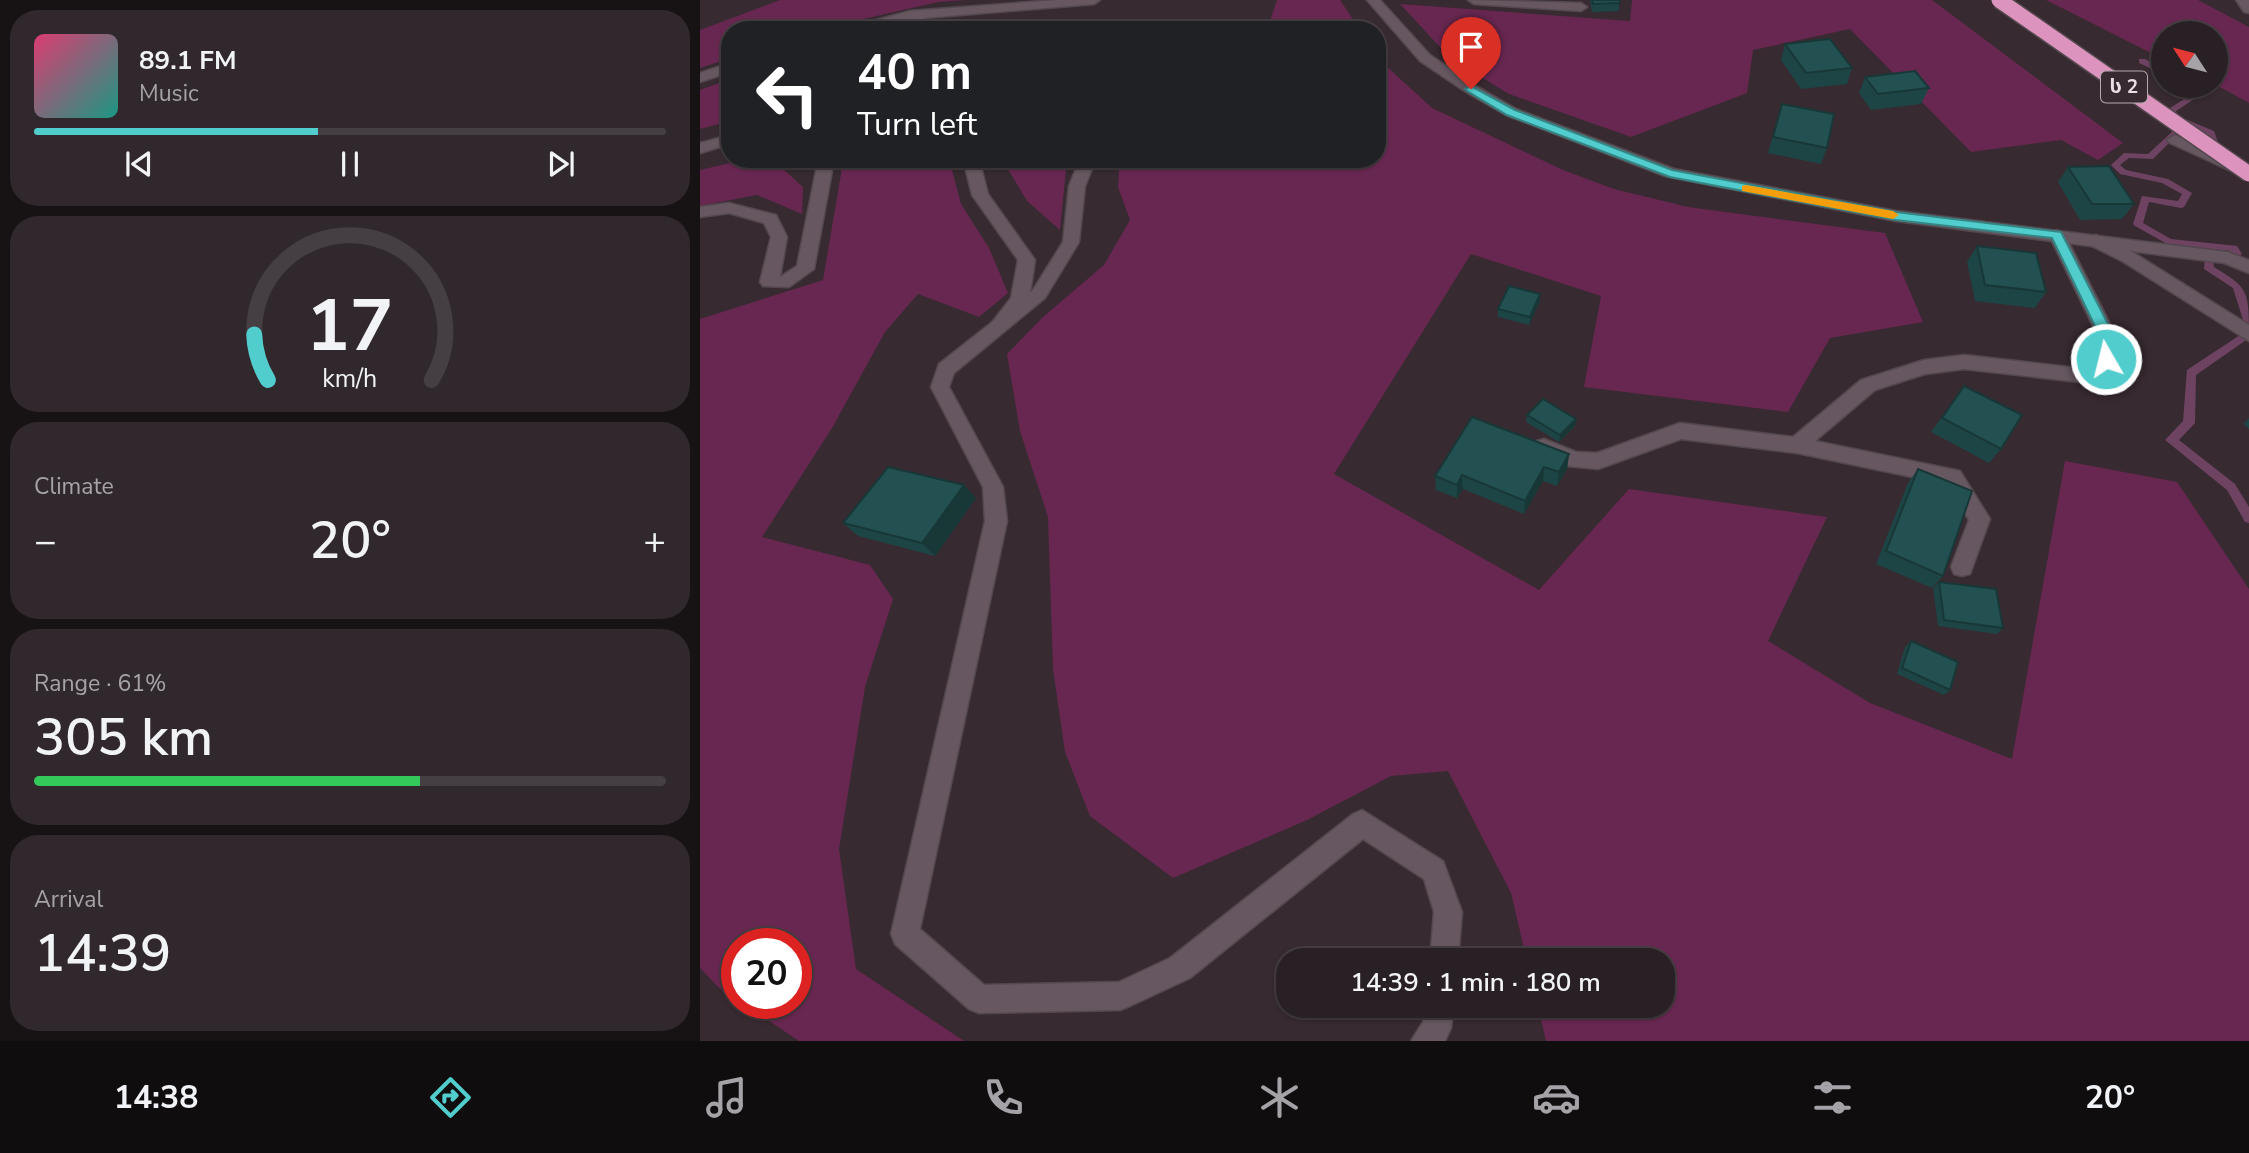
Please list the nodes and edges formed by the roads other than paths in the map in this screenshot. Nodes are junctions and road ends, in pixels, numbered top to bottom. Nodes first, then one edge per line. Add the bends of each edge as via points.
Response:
1 (1094, 0) edge
2 (1373, 0) edge
3 (1474, 0) edge
4 (1999, 0) edge
5 (2242, 0) edge
6 (1581, 7) dead end
7 (2249, 9) edge
8 (910, 15) junction
9 (884, 21) edge
10 (919, 21) edge
11 (721, 70) edge
12 (700, 78) edge
13 (2175, 139) dead end
14 (721, 142) edge
15 (700, 148) edge
16 (721, 155) edge
17 (700, 160) edge
18 (822, 168) edge
19 (973, 168) edge
20 (1084, 168) edge
21 (2249, 174) edge
22 (700, 212) edge
23 (2057, 234) junction
24 (2096, 241) junction
25 (2249, 267) edge
26 (998, 325) junction
27 (2249, 334) edge
28 (1527, 440) edge
29 (1797, 445) junction
30 (1962, 567) dead end
31 (1445, 948) edge
32 (1438, 1018) edge
33 (1426, 1041) edge

1 - 8 street
2 - 23 street via 1424,58 1471,89 1511,112 1670,173 1896,216
3 - 6 street
4 - 21 highway, ს 2, bridge
5 - 7 street
8 - 9 street
8 - 10 street
11 - 12 street
13 - 21 street
14 - 15 street
16 - 17 street
18 - 22 street via 804,269 783,283 769,282 779,237 770,219 729,208
19 - 26 street via 979,195 1027,260 1019,299
20 - 26 street via 1077,186 1072,242 1039,294
23 - 24 street
23 - 29 street via 2105,332 2106,359 2089,376 1964,362 1924,367 1868,385
24 - 25 street via 2227,258
24 - 27 street
26 - 31 street via 946,369 940,387 993,488 996,521 905,934 979,999 1120,996 1180,968 1362,823 1434,870 1448,912
28 - 29 street via 1574,460 1598,461 1680,431
29 - 30 street via 1952,477 1980,519
32 - 33 street via 1437,1028

